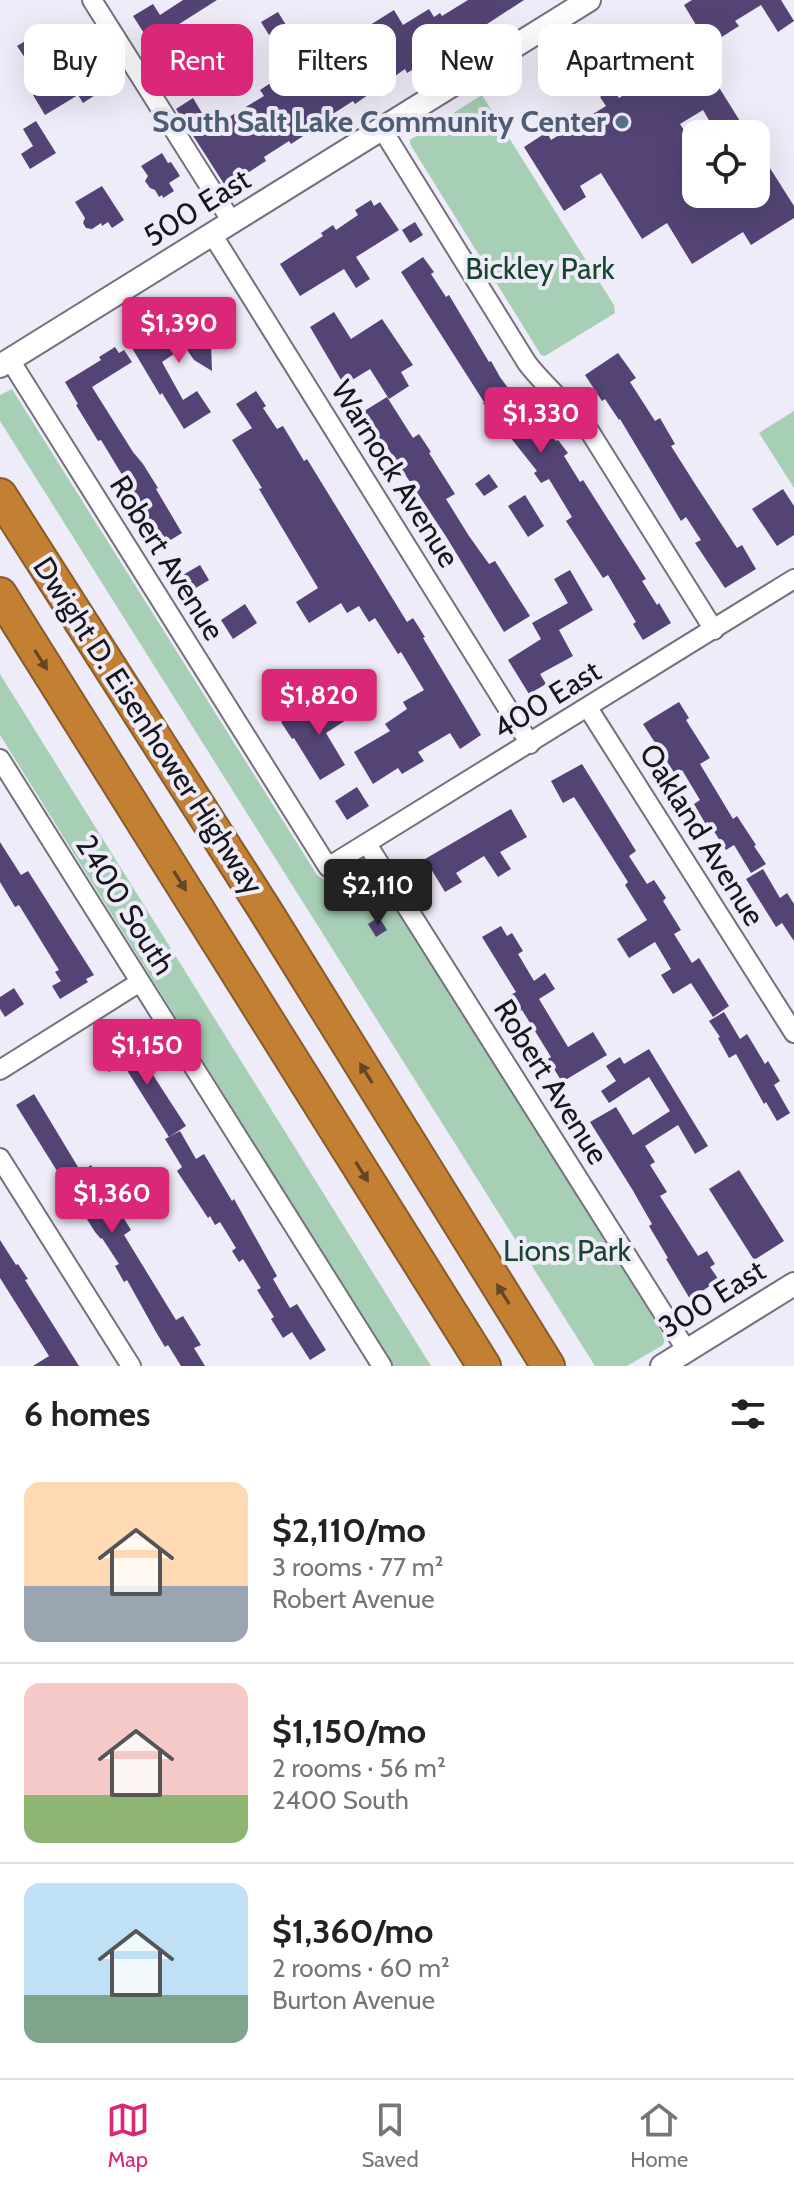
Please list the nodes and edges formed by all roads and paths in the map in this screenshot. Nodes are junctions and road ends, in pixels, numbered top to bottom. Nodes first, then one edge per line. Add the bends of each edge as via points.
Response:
1 (92, 0) edge
2 (589, 0) edge
3 (382, 129) junction
4 (232, 222) junction
5 (212, 234) junction
6 (5, 363) edge
7 (0, 495) edge
8 (794, 579) edge
9 (0, 594) edge
10 (714, 630) junction
11 (588, 708) junction
12 (530, 744) junction
13 (0, 759) edge
14 (367, 844) junction
15 (328, 867) joint
16 (140, 982) junction
17 (794, 1033) edge
18 (0, 1070) edge
19 (0, 1158) edge
20 (794, 1284) edge
21 (687, 1351) junction
22 (546, 1363) edge
23 (131, 1366) edge
24 (382, 1366) edge
25 (484, 1366) edge
26 (662, 1366) edge

1 - 4 street
2 - 3 street, 500 East
3 - 4 street, 500 East
3 - 10 street via 527,363 590,432
4 - 5 street, 500 East
5 - 6 street, 500 East
5 - 12 street, Warnock Avenue
6 - 15 street, Robert Avenue
22 -> 7 highway, Dwight D. Eisenhower Highway
8 - 10 street, 400 East
9 -> 25 highway, Dwight D. Eisenhower Highway
10 - 11 street, 400 East
11 - 12 street, 400 East
11 - 17 street, Oakland Avenue
12 - 14 street, 400 East
13 - 16 street, 2400 South
14 - 15 street, 400 East
14 - 21 street, Robert Avenue
16 - 18 street
16 - 24 street, 2400 South
19 - 23 street
20 - 21 street, 300 East
21 - 26 street, 300 East

